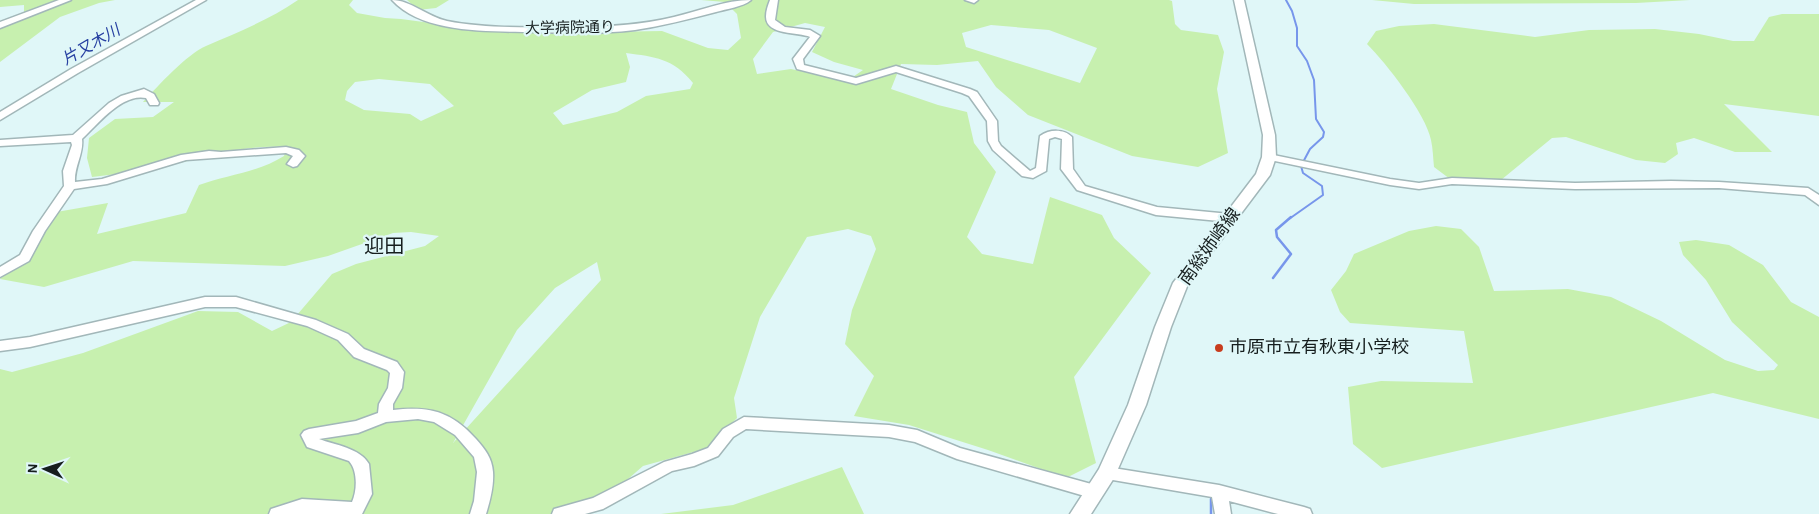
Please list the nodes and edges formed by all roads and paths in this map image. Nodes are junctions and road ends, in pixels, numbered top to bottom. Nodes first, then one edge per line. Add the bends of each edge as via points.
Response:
1 (66, 0) edge
2 (202, 0) edge
3 (396, 0) edge
4 (747, 0) edge
5 (969, 0) edge
6 (974, 0) edge
7 (1239, 0) edge
8 (774, 1) edge
9 (0, 25) edge
10 (154, 103) dead end
11 (0, 117) edge
12 (76, 138) junction
13 (0, 143) edge
14 (1269, 157) junction
15 (293, 164) dead end
16 (70, 186) junction
17 (1819, 201) edge
18 (1230, 218) junction
19 (0, 274) edge
20 (60, 335) junction
21 (0, 346) edge
22 (18, 352) dead end
23 (385, 416) junction
24 (1107, 472) junction
25 (1095, 492) junction
26 (1220, 492) junction
27 (277, 514) edge
28 (478, 514) edge
29 (560, 514) edge
30 (1080, 514) edge
31 (1223, 514) edge
32 (1304, 514) edge

1 - 9 street
2 - 11 street via 81,65
3 - 4 street, 大学病院通り via 413,12 441,22 486,28 554,30 646,25
5 - 6 street
7 - 14 main road, 南総姉崎線 via 1269,134
8 - 18 street via 771,21 783,30 815,36 800,55 800,66 856,80 901,70 966,91 973,94 992,121 993,141 997,148 1027,174 1035,174 1042,169 1044,138 1050,134 1062,134 1067,137 1066,169 1080,188 1156,211
10 - 12 street via 150,96 142,93 131,95 113,105
12 - 13 street
12 - 16 street via 69,171
14 - 17 street via 1419,186 1452,181 1576,186 1719,185 1808,192
14 - 18 main road, 南総姉崎線 via 1263,175
15 - 16 street via 299,156 286,150 209,154 174,160 103,182
16 - 19 street via 25,258
18 - 24 main road, 南総姉崎線 via 1181,283 1137,405
20 - 21 street
20 - 22 street
20 - 23 street via 204,302 236,302 311,323 343,337 359,354 392,366 397,372 395,388 386,404
23 - 27 street via 358,426 309,435 312,443 354,457 361,464 364,494 356,509 302,506
23 - 28 street via 418,413 438,417 460,431 481,455 485,472
24 - 25 main road, 南総姉崎線
24 - 26 street
25 - 29 street via 957,453 917,436 744,423 728,433 713,452 669,466 597,504
25 - 30 main road, 南総姉崎線
26 - 31 street
26 - 32 street

